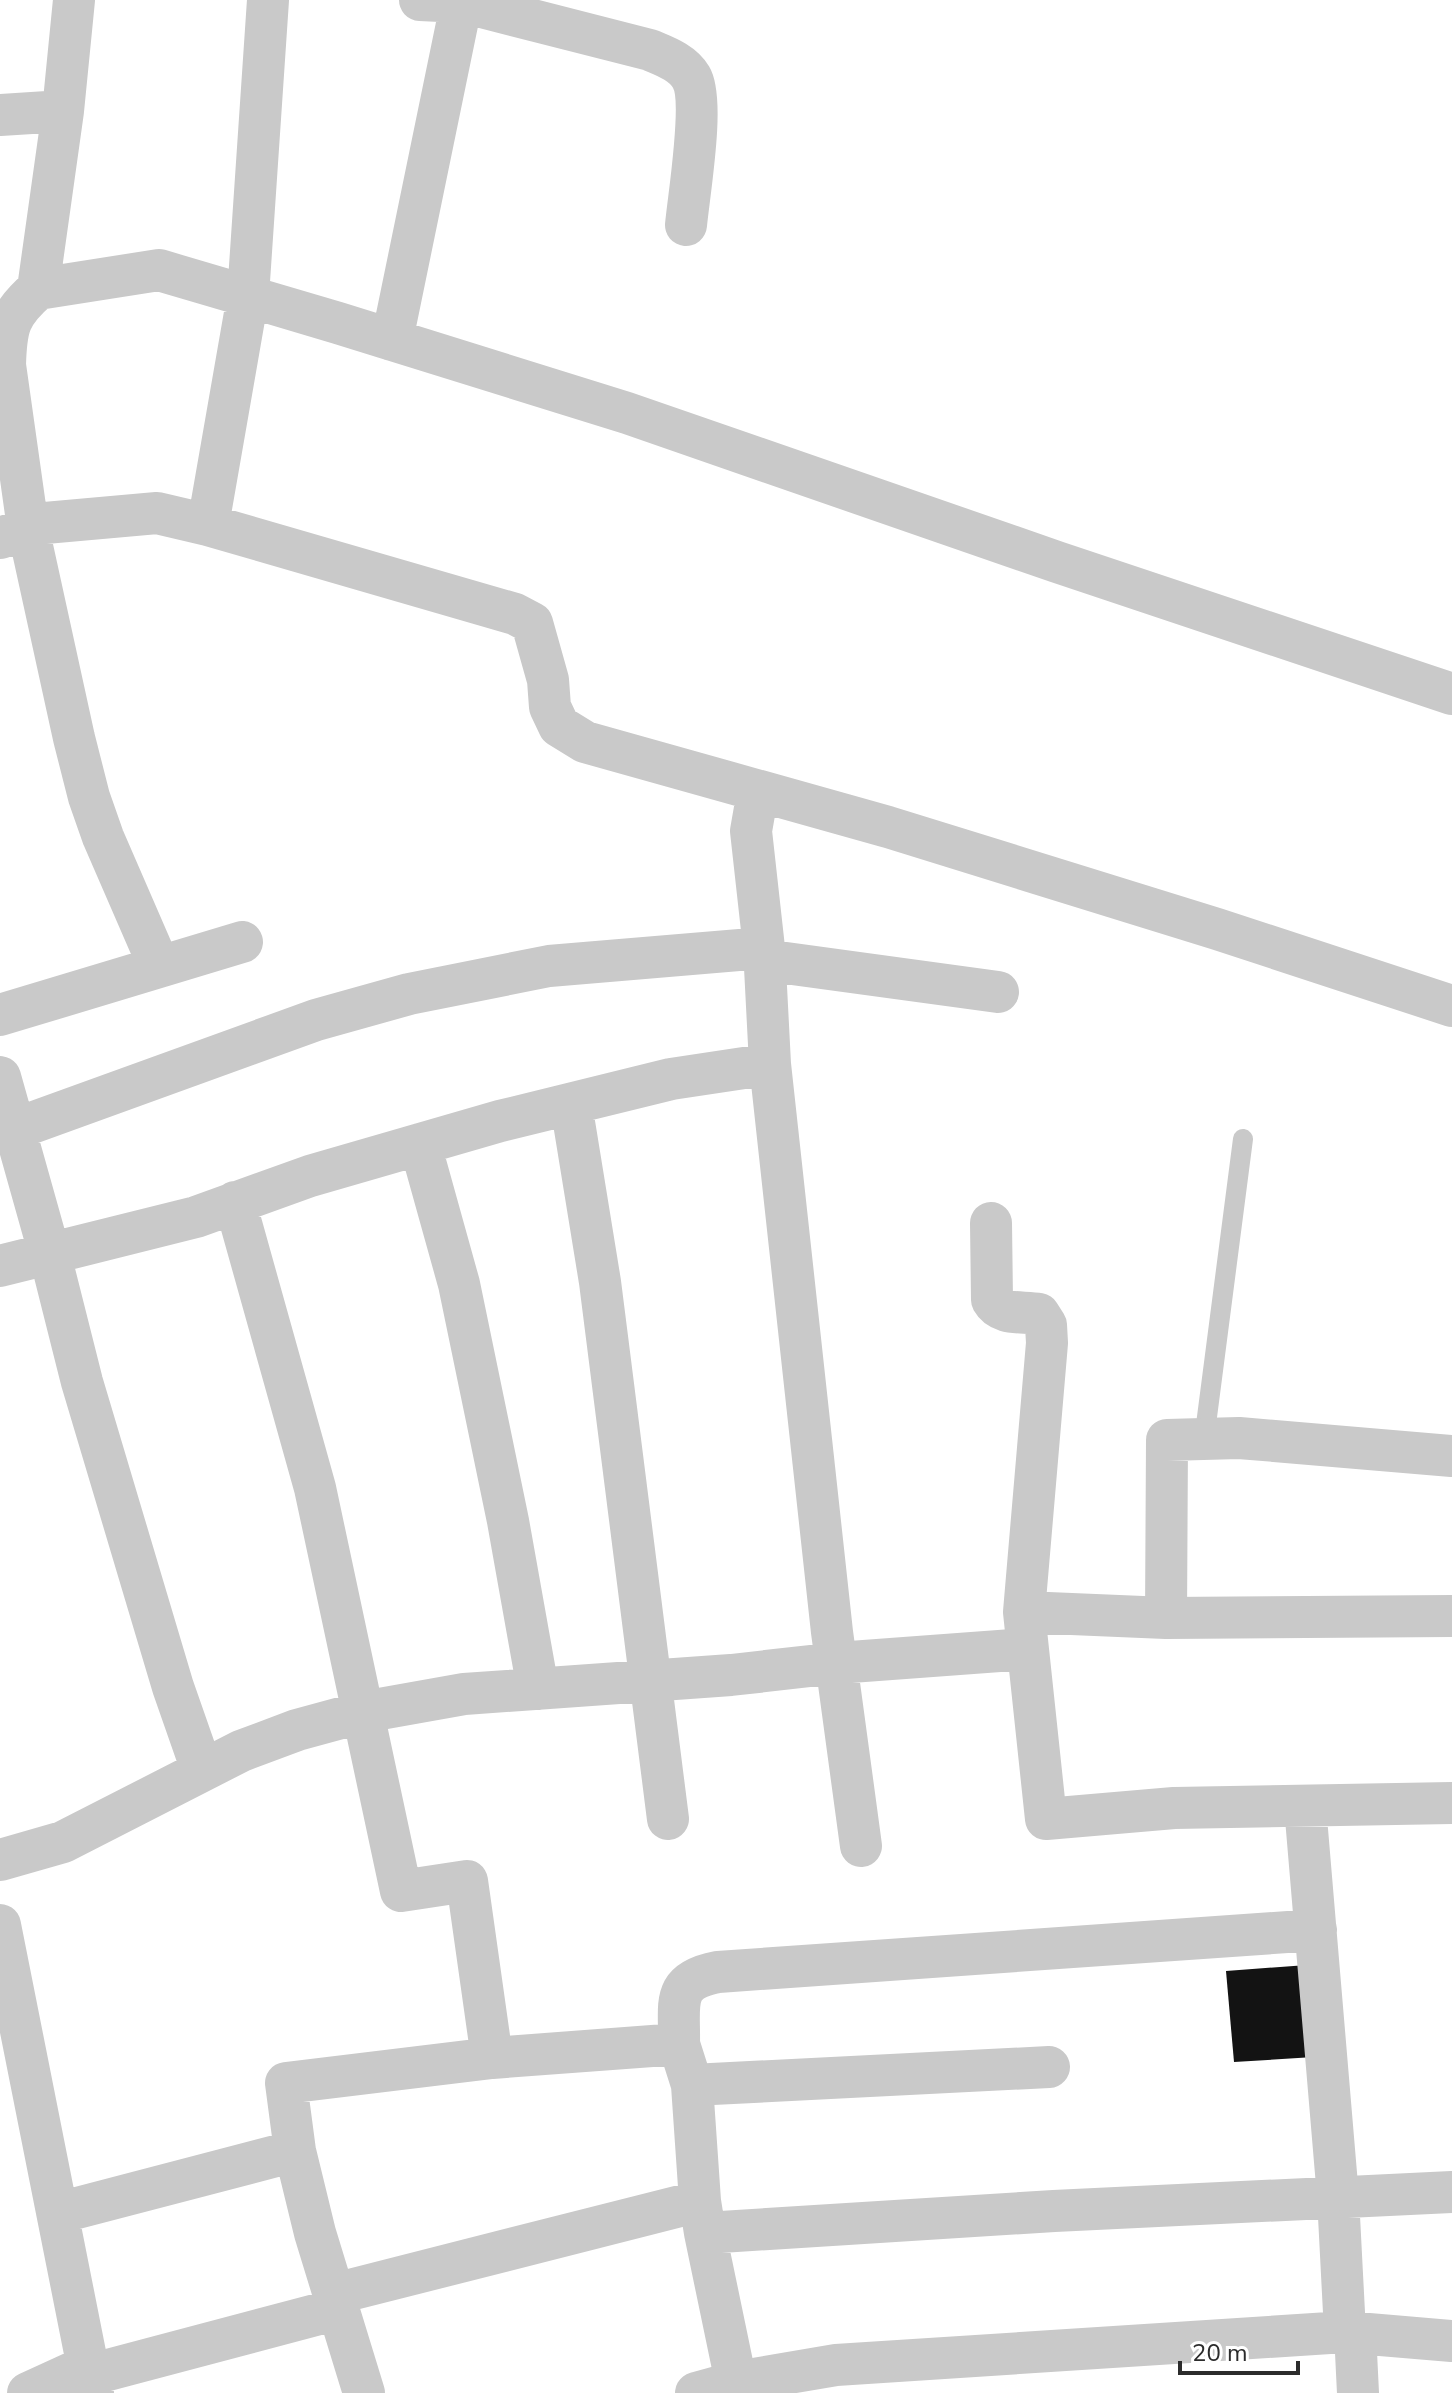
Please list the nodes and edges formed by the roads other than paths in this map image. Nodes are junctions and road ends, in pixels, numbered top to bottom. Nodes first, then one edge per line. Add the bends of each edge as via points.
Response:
1 (74, 0) edge
2 (268, 0) edge
3 (420, 0) edge
4 (462, 1) edge
5 (63, 111) junction
6 (0, 115) edge
7 (686, 225) dead end
8 (20, 295) edge
9 (248, 296) junction
10 (392, 340) junction
11 (4, 386) edge
12 (208, 525) junction
13 (14, 533) edge
14 (1452, 694) edge
15 (758, 791) junction
16 (242, 942) dead end
17 (764, 954) junction
18 (159, 966) junction
19 (998, 992) dead end
20 (1452, 1006) edge
21 (0, 1015) edge
22 (770, 1064) junction
23 (0, 1077) edge
24 (571, 1104) junction
25 (15, 1129) junction
26 (1243, 1139) dead end
27 (420, 1144) junction
28 (235, 1202) junction
29 (991, 1223) dead end
30 (50, 1255) junction
31 (0, 1266) edge
32 (1204, 1440) junction
33 (1452, 1456) edge
34 (1452, 1616) edge
35 (1166, 1618) junction
36 (1025, 1630) junction
37 (837, 1663) junction
38 (650, 1681) junction
39 (538, 1689) junction
40 (363, 1712) junction
41 (202, 1770) junction
42 (1452, 1803) edge
43 (1305, 1806) junction
44 (668, 1819) dead end
45 (861, 1846) dead end
46 (0, 1860) edge
47 (0, 1925) edge
48 (1316, 1930) junction
49 (679, 2044) junction
50 (492, 2058) junction
51 (1049, 2067) dead end
52 (692, 2085) junction
53 (295, 2151) junction
54 (1452, 2192) edge
55 (1338, 2197) junction
56 (58, 2213) junction
57 (703, 2217) junction
58 (336, 2302) junction
59 (1350, 2332) junction
60 (1452, 2341) edge
61 (90, 2378) edge
62 (736, 2382) junction
63 (28, 2393) edge
64 (364, 2393) edge
65 (696, 2393) edge
66 (1358, 2393) edge

1 - 5 street
2 - 9 street
3 - 4 street
4 - 7 street via 650,50 685,70 698,105
4 - 10 street
5 - 6 street
5 - 8 street
8 - 9 street via 159,270
8 - 11 street via 6,341
9 - 10 street
9 - 12 street
10 - 14 street via 627,413
11 - 13 street
12 - 13 street via 157,513 45,523
12 - 15 street via 515,614 532,623 559,726 585,742
13 - 18 street via 89,797
15 - 17 street via 751,831
15 - 20 street via 888,827
16 - 18 street
17 - 19 street
17 - 22 street
17 - 25 street via 549,966 409,994 316,1020
18 - 21 street
22 - 24 street via 671,1079
22 - 37 street
23 - 25 street
24 - 27 street
24 - 38 street via 600,1282
25 - 30 street
26 - 32 lane
27 - 28 street
27 - 39 street via 459,1284
28 - 30 street
28 - 40 street via 315,1488
29 - 36 street via 994,1304 1004,1311 1039,1314 1046,1325
30 - 31 street
30 - 41 street via 82,1382
32 - 33 street via 1239,1438
32 - 35 street via 1167,1440
34 - 35 street
35 - 36 street
36 - 37 street
36 - 43 street via 1046,1819 1174,1808
37 - 38 street
37 - 45 street
38 - 39 street
38 - 44 street
39 - 40 street via 464,1694
40 - 41 street via 297,1730
40 - 50 street via 401,1891 467,1881
41 - 46 street via 63,1842
42 - 43 street
43 - 48 street
47 - 56 street
48 - 49 street via 718,1972 702,1975 683,1989
48 - 55 street
49 - 50 street
49 - 52 street
50 - 53 street via 286,2083
51 - 52 street
52 - 57 street
53 - 56 street
53 - 58 street
54 - 55 street
55 - 57 street via 1054,2211
55 - 59 street
56 - 61 street
57 - 58 street
57 - 62 street
58 - 61 street
58 - 64 street
59 - 60 street
59 - 62 street via 836,2365
59 - 66 street
61 - 63 street
62 - 65 street

